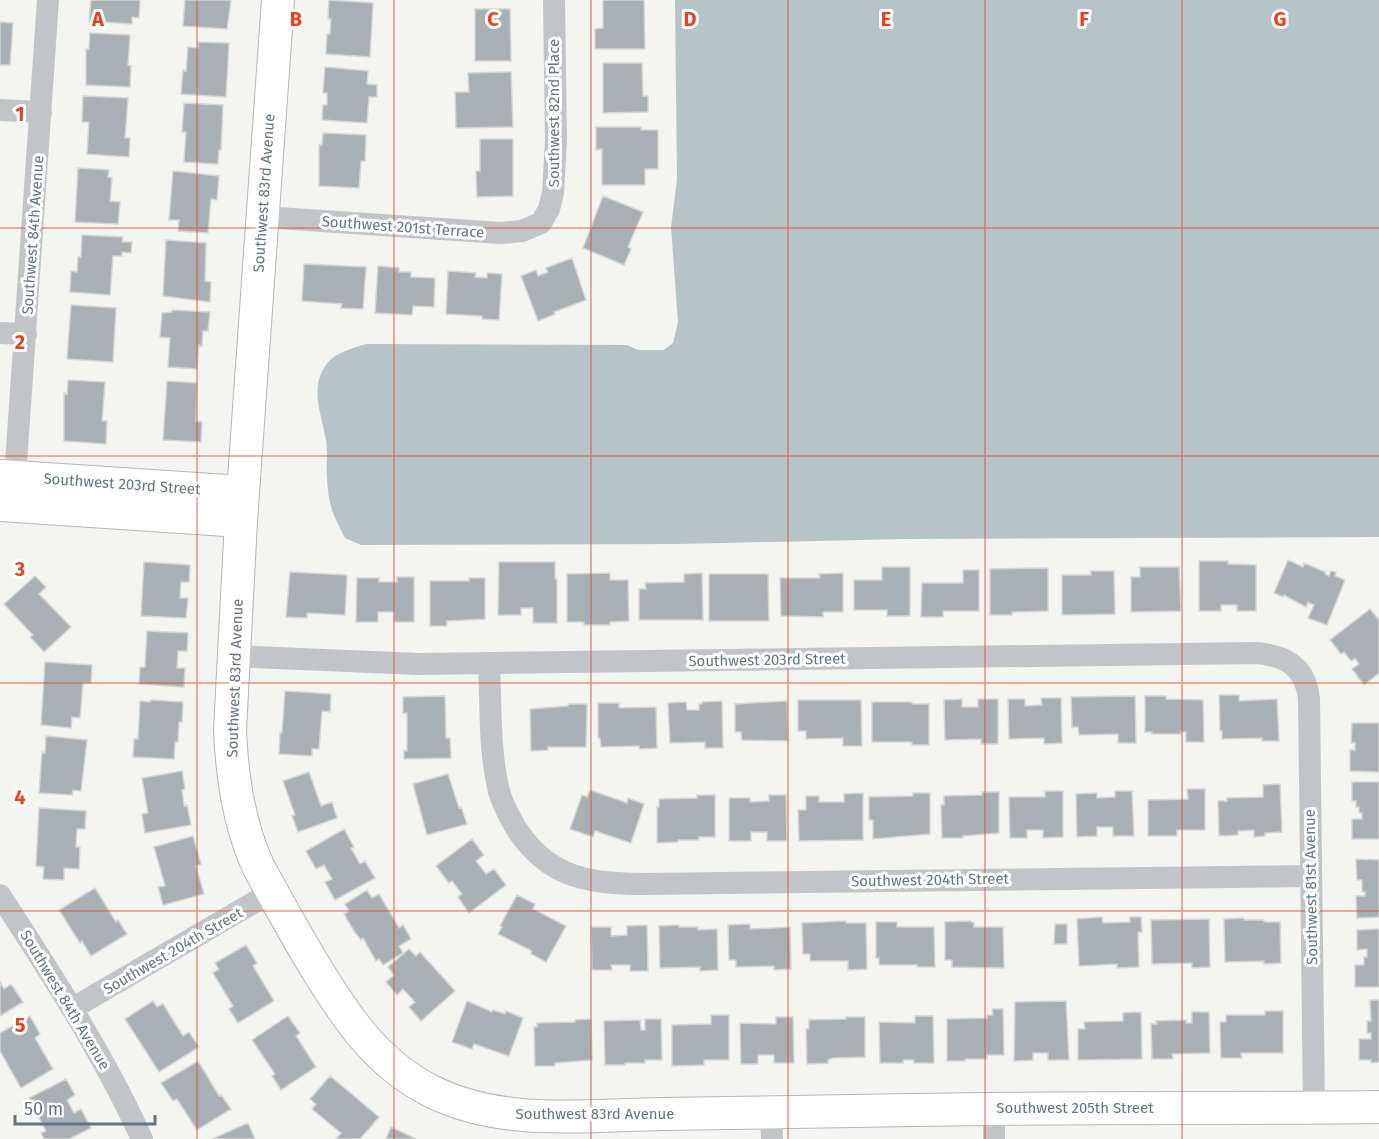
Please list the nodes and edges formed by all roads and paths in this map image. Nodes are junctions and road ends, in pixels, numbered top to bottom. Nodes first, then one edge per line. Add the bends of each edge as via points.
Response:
1 (48, 0) edge
2 (278, 0) edge
3 (554, 0) edge
4 (0, 110) edge
5 (41, 112) junction
6 (263, 217) junction
7 (541, 223) joint
8 (0, 333) edge
9 (26, 334) junction
10 (7, 491) edge
11 (242, 506) junction
12 (233, 656) junction
13 (489, 664) junction
14 (1298, 668) joint
15 (1311, 876) junction
16 (272, 892) junction
17 (0, 895) edge
18 (73, 1008) junction
19 (1379, 1107) edge
20 (1314, 1108) junction
21 (994, 1124) edge
22 (772, 1126) edge
23 (142, 1139) edge

1 - 5 street, Southwest 84th Avenue
2 - 6 street, Southwest 83rd Avenue
3 - 7 street, Southwest 82nd Place via 553,194
4 - 5 street
5 - 9 street, Southwest 84th Avenue
6 - 7 street, Southwest 201st Terrace via 501,233
6 - 11 street, Southwest 83rd Avenue
8 - 9 street
9 - 10 street, Southwest 84th Avenue
10 - 11 street, Southwest 203rd Street
11 - 12 street, Southwest 83rd Avenue
12 - 13 street, Southwest 203rd Street via 391,664
12 - 16 street, Southwest 83rd Avenue via 233,774 247,840
13 - 14 street, Southwest 203rd Street via 1255,653 1279,658
13 - 15 street, Southwest 204th Street via 494,758 508,814 539,858 593,881 628,884
14 - 15 street, Southwest 81st Avenue via 1309,699
15 - 20 street, Southwest 81st Avenue
16 - 18 street, Southwest 204th Street
16 - 22 street, Southwest 83rd Avenue via 357,1030 396,1069 442,1096 476,1108 528,1115
17 - 18 street, Southwest 84th Avenue
18 - 23 street, Southwest 84th Avenue
19 - 20 street, Southwest 205th Street
20 - 21 street, Southwest 205th Street
21 - 22 street, Southwest 205th Street

